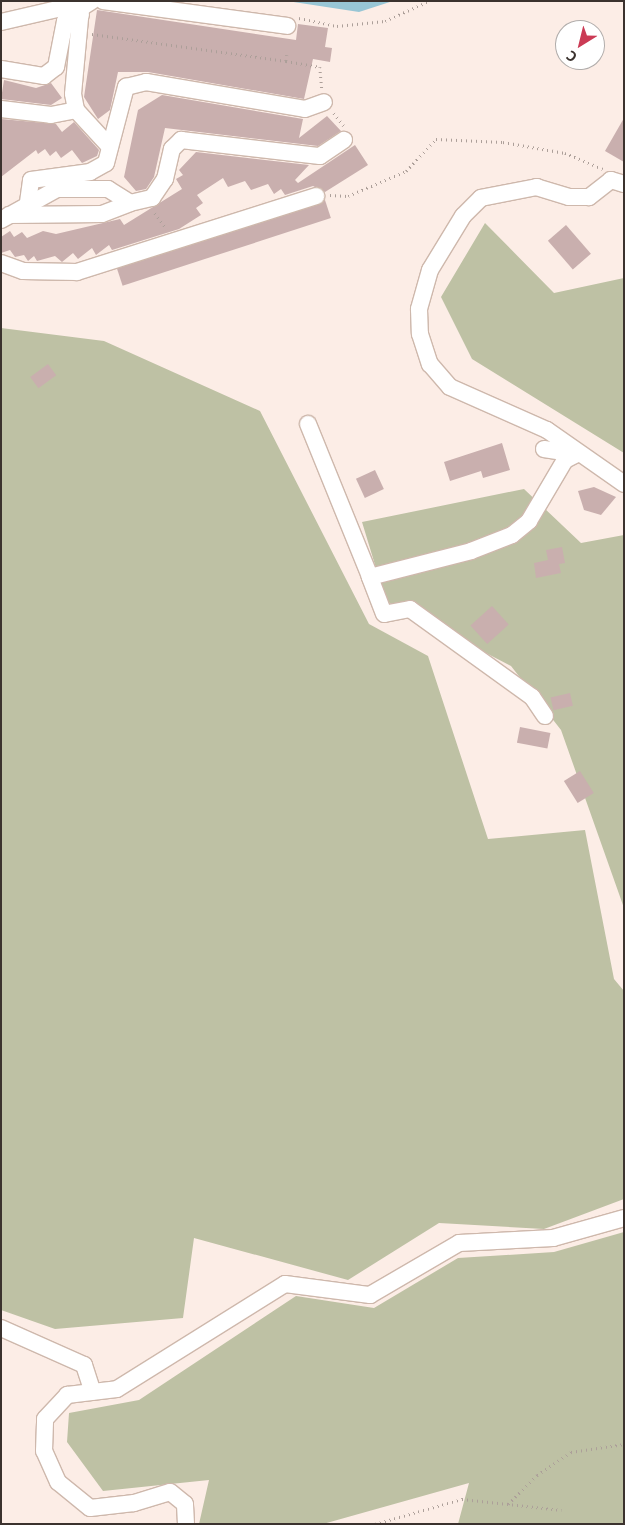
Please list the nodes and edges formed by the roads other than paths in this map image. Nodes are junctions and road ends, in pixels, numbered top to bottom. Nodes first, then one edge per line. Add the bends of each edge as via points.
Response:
1 (103, 1) edge
2 (82, 6) edge
3 (1, 22) edge
4 (287, 26) dead end
5 (1, 69) edge
6 (324, 102) dead end
7 (1, 109) edge
8 (76, 110) junction
9 (344, 140) dead end
10 (110, 147) junction
11 (617, 182) edge
12 (316, 196) road end
13 (28, 202) junction
14 (138, 202) junction
15 (5, 218) edge
16 (1, 263) edge
17 (308, 424) dead end
18 (544, 449) dead end
19 (577, 454) junction
20 (624, 484) edge
21 (370, 576) junction
22 (545, 716) dead end
23 (624, 1218) edge
24 (1, 1328) edge
25 (93, 1392) junction
26 (186, 1524) edge

1 - 4 lane
2 - 3 lane
2 - 5 lane via 65,21 56,67 44,76
2 - 8 lane
6 - 10 lane via 305,109 146,82 126,87
7 - 8 lane via 51,115
8 - 10 lane
9 - 14 lane via 320,156 182,140 172,149 165,179 152,198
10 - 13 lane via 106,164 90,172 31,180
11 - 19 lane via 589,197 569,197 537,187 481,198 464,216 430,270 419,309 420,334 430,364 450,387 547,430
12 - 16 lane via 77,272 23,272
13 - 14 lane via 57,189 108,188
13 - 15 lane
14 - 15 lane via 102,214
17 - 21 lane
18 - 19 lane
19 - 20 lane
19 - 21 lane via 565,460 529,521 512,535 472,551
21 - 22 lane via 384,614 410,609 532,697
23 - 25 lane via 553,1238 459,1243 370,1295 285,1284 117,1389
24 - 25 lane via 84,1365
25 - 26 lane via 67,1395 45,1419 44,1452 58,1482 90,1508 134,1503 170,1492 185,1504

